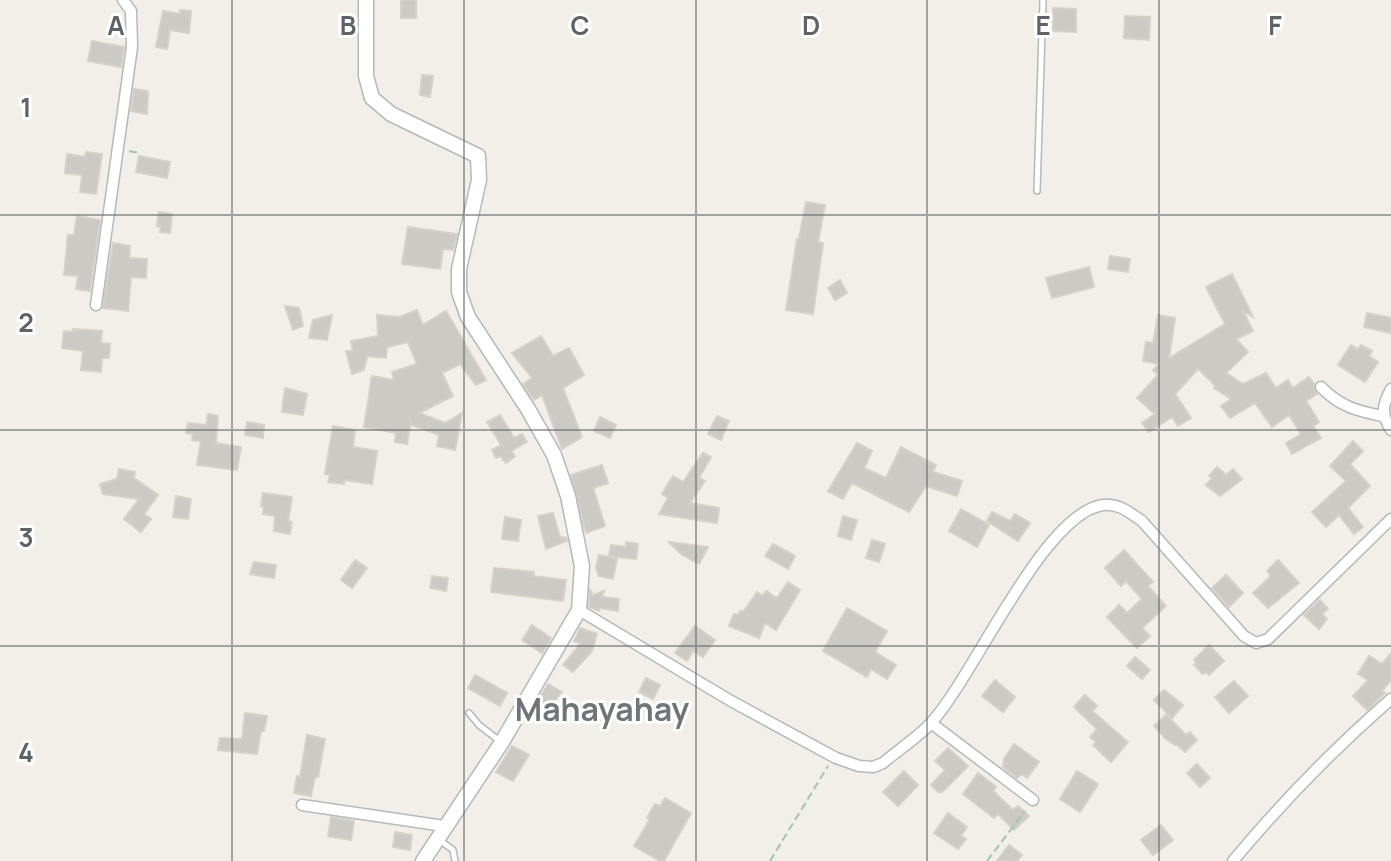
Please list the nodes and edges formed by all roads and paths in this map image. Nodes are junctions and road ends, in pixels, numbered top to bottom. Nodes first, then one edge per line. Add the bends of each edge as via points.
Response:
1 (123, 0) edge
2 (366, 0) edge
3 (1043, 0) edge
4 (1037, 191) dead end
5 (96, 305) dead end
6 (1321, 387) dead end
7 (1391, 389) edge
8 (1382, 416) junction
9 (1391, 430) edge
10 (1391, 519) edge
11 (579, 610) junction
12 (1391, 699) edge
13 (469, 713) dead end
14 (931, 723) junction
15 (502, 742) junction
16 (836, 758) junction
17 (1033, 800) joint
18 (302, 805) dead end
19 (440, 833) junction
20 (423, 861) edge
21 (455, 861) edge
22 (770, 861) edge
23 (987, 861) edge
24 (1233, 861) edge

1 - 5 street via 131,11 132,47
2 - 11 street via 366,76 372,98 391,114 478,156 479,180 459,269 459,292 468,317 554,455 582,566
3 - 4 lane
6 - 8 street via 1334,401
7 - 8 street
8 - 9 street
10 - 14 street via 1268,639 1256,643 1142,521 1113,505 1100,505 1072,522 1039,557
11 - 15 street
11 - 16 street
12 - 24 street via 1267,820
13 - 15 lane
14 - 16 street via 873,767
14 - 17 street
15 - 19 street
16 - 22 path
17 - 23 path
18 - 19 street
19 - 20 street
19 - 21 lane

